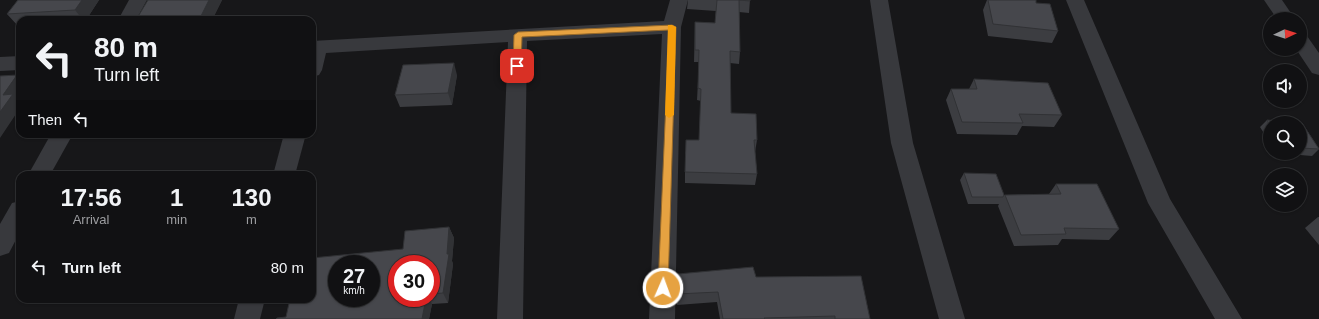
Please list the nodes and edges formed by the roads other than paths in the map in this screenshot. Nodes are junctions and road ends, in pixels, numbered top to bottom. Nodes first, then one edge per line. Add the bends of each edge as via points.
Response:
1 (138, 0) edge
2 (679, 0) edge
3 (879, 0) edge
4 (1075, 0) edge
5 (1272, 0) edge
6 (1281, 12) edge
7 (129, 16) edge
8 (672, 27) junction
9 (518, 35) junction
10 (316, 47) edge
11 (1307, 50) edge
12 (16, 63) edge
13 (0, 64) edge
14 (1319, 68) edge
15 (60, 138) edge
16 (294, 138) edge
17 (41, 171) edge
18 (285, 171) edge
19 (16, 217) edge
20 (0, 246) edge
21 (251, 303) edge
22 (247, 319) edge
23 (510, 319) edge
24 (662, 319) edge
25 (952, 319) edge
26 (1229, 319) edge

1 - 7 street
2 - 8 street
3 - 25 street via 902,143
4 - 26 street via 1160,203
5 - 6 street
8 - 9 street
8 - 24 street
9 - 10 street
9 - 23 street
11 - 14 street
12 - 13 street
15 - 17 street
16 - 18 street
19 - 20 street
21 - 22 street

